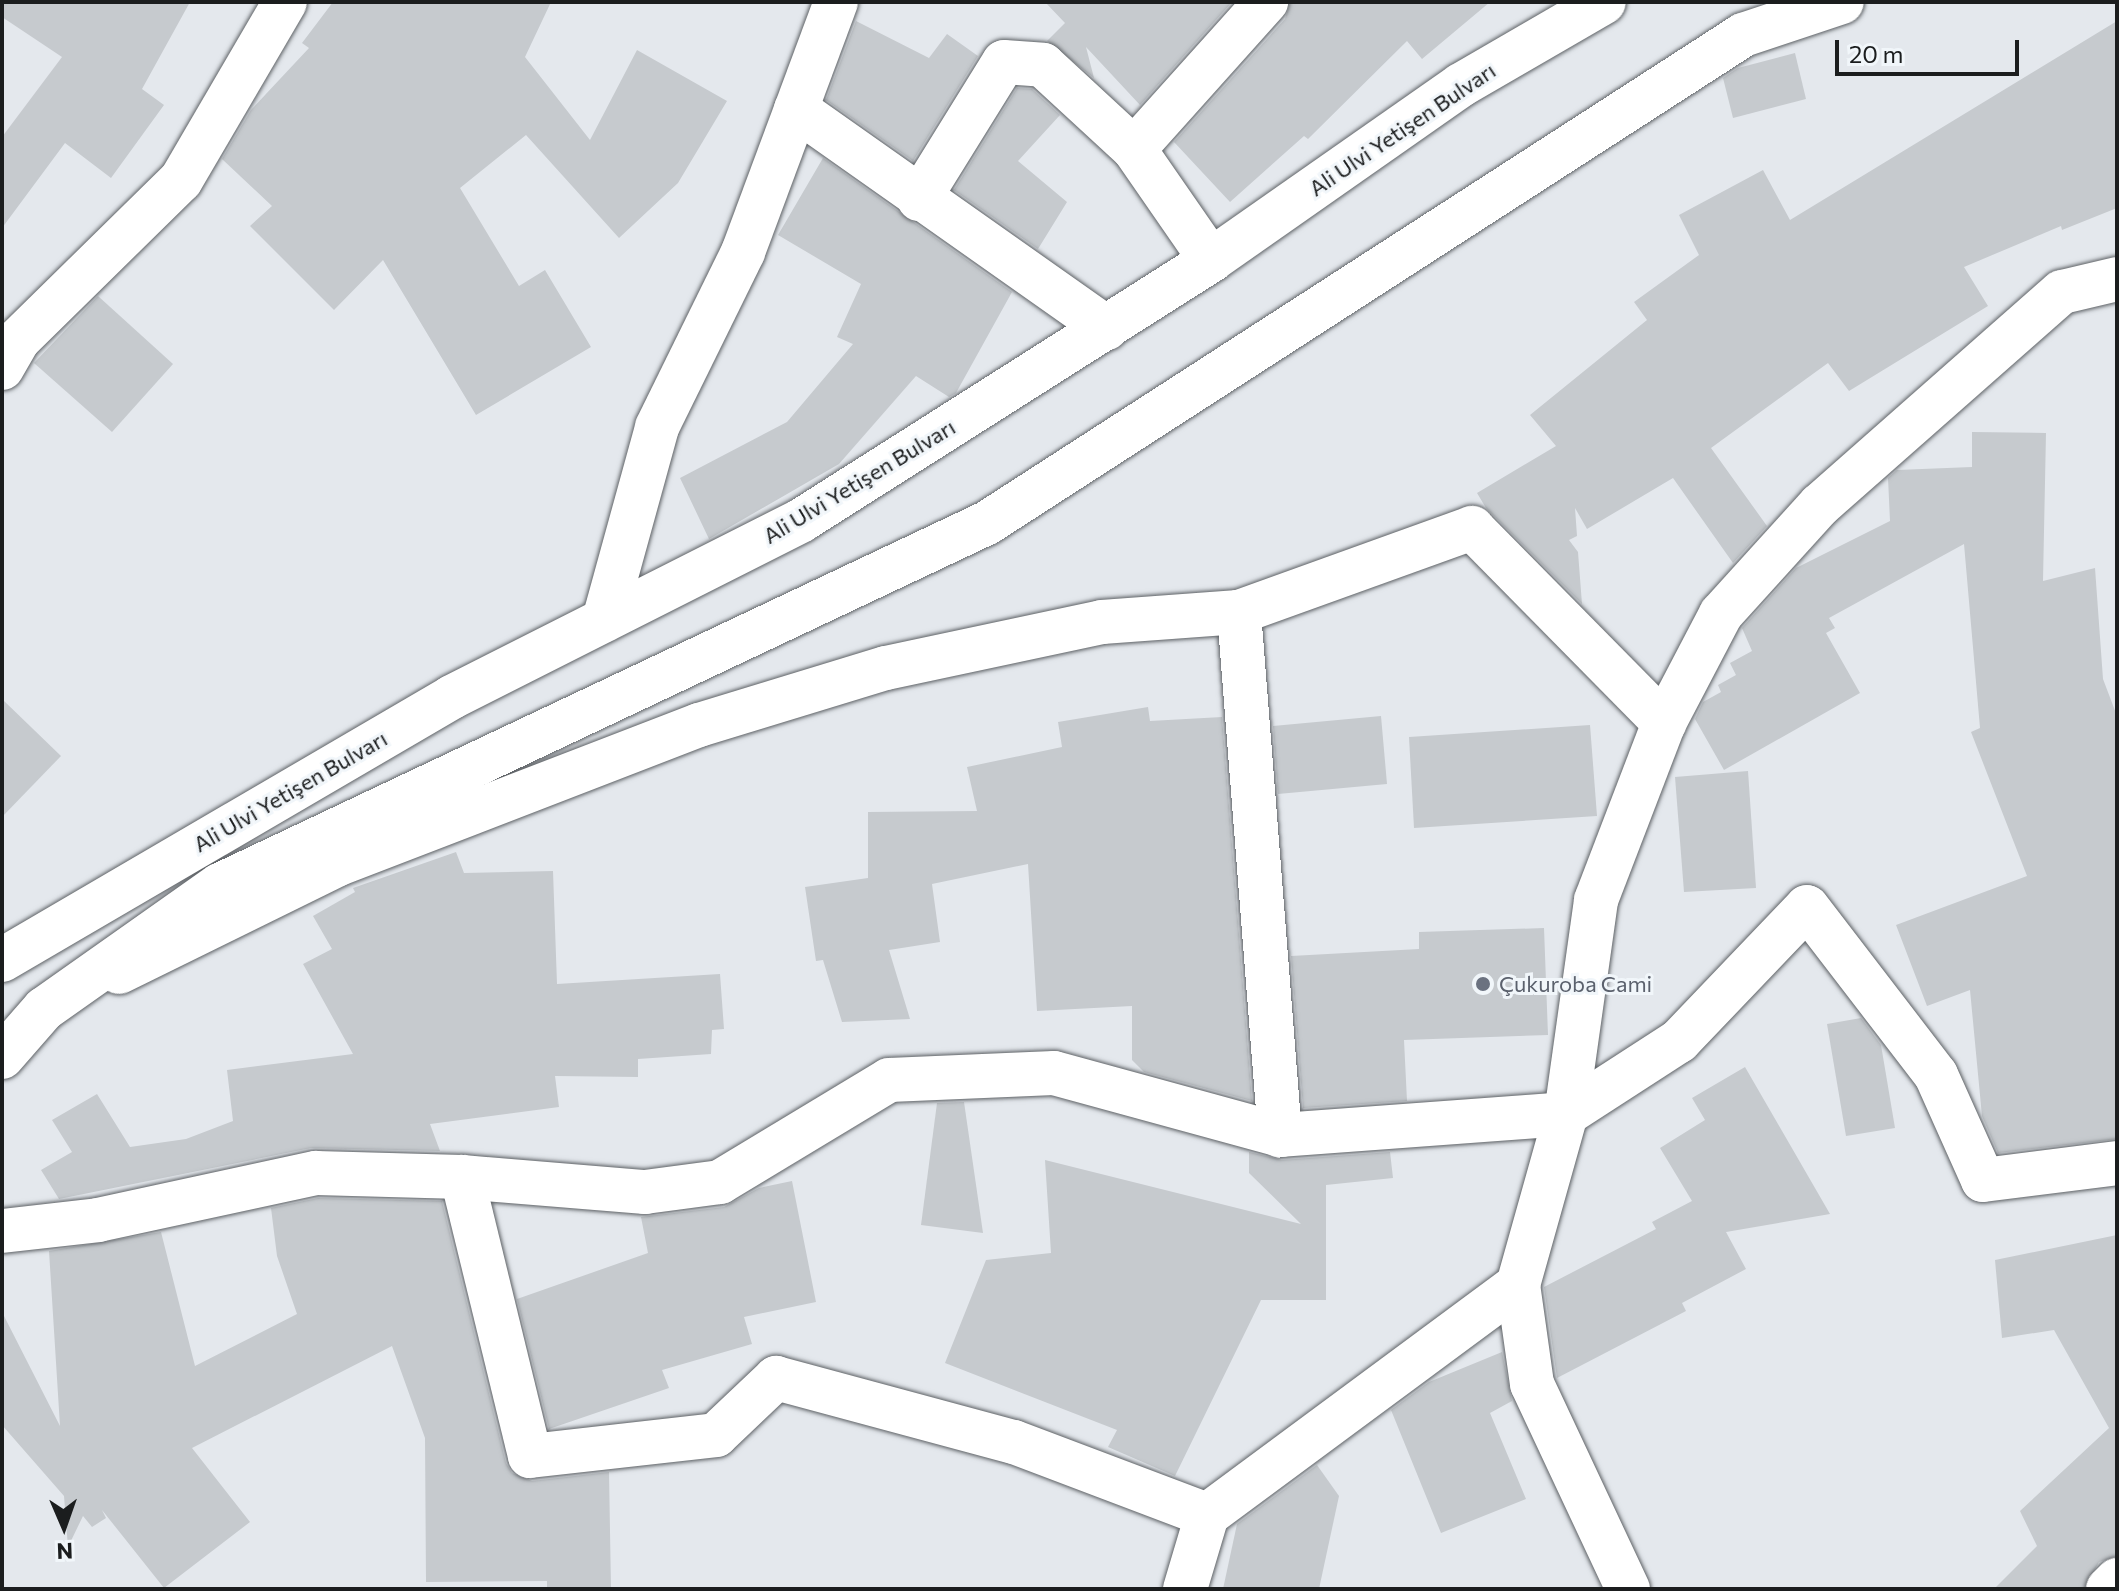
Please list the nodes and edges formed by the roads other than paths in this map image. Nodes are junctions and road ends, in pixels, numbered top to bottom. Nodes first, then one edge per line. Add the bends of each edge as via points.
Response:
1 (285, 2) edge
2 (836, 2) edge
3 (1266, 2) edge
4 (1604, 2) edge
5 (1842, 2) edge
6 (796, 109) junction
7 (1134, 149) junction
8 (919, 199) junction
9 (1211, 260) junction
10 (2117, 279) edge
11 (1106, 328) junction
12 (2, 368) edge
13 (1239, 612) junction
14 (604, 620) junction
15 (1664, 723) junction
16 (2, 960) edge
17 (44, 1009) junction
18 (2, 1057) edge
19 (1566, 1114) junction
20 (1280, 1135) junction
21 (2117, 1163) edge
22 (462, 1177) junction
23 (2, 1231) edge
24 (1518, 1285) junction
25 (1207, 1515) junction
26 (2117, 1580) edge
27 (1185, 1589) edge
28 (1628, 1589) edge
29 (2108, 1589) edge

1 - 12 street via 181,180 18,340
2 - 6 street
3 - 7 street
4 - 9 street, Ali Ulvi Yetişen Bulvarı via 1461,85
5 - 17 street via 1743,35 987,523 220,885
6 - 8 street
6 - 14 street via 743,252 657,427
7 - 8 street via 1043,65 1004,62
7 - 9 street
8 - 11 street
9 - 11 street, Ali Ulvi Yetişen Bulvarı
10 - 15 street via 2062,292 1820,505 1721,614
11 - 14 street, Ali Ulvi Yetişen Bulvarı via 802,520
13 - 15 street via 1472,528
13 - 17 street via 1102,622 886,668 699,725 336,865
13 - 20 street
14 - 16 street, Ali Ulvi Yetişen Bulvarı via 452,697
15 - 19 street via 1596,900
17 - 18 street
19 - 20 street
19 - 21 street via 1679,1041 1807,907 1936,1075 1983,1180
19 - 24 street
20 - 22 street via 1054,1073 889,1080 720,1182 645,1192
22 - 23 street via 316,1173 98,1220
22 - 25 street via 530,1456 716,1435 776,1378 1014,1442
24 - 25 street
24 - 28 street via 1532,1384
25 - 27 street
26 - 29 street

